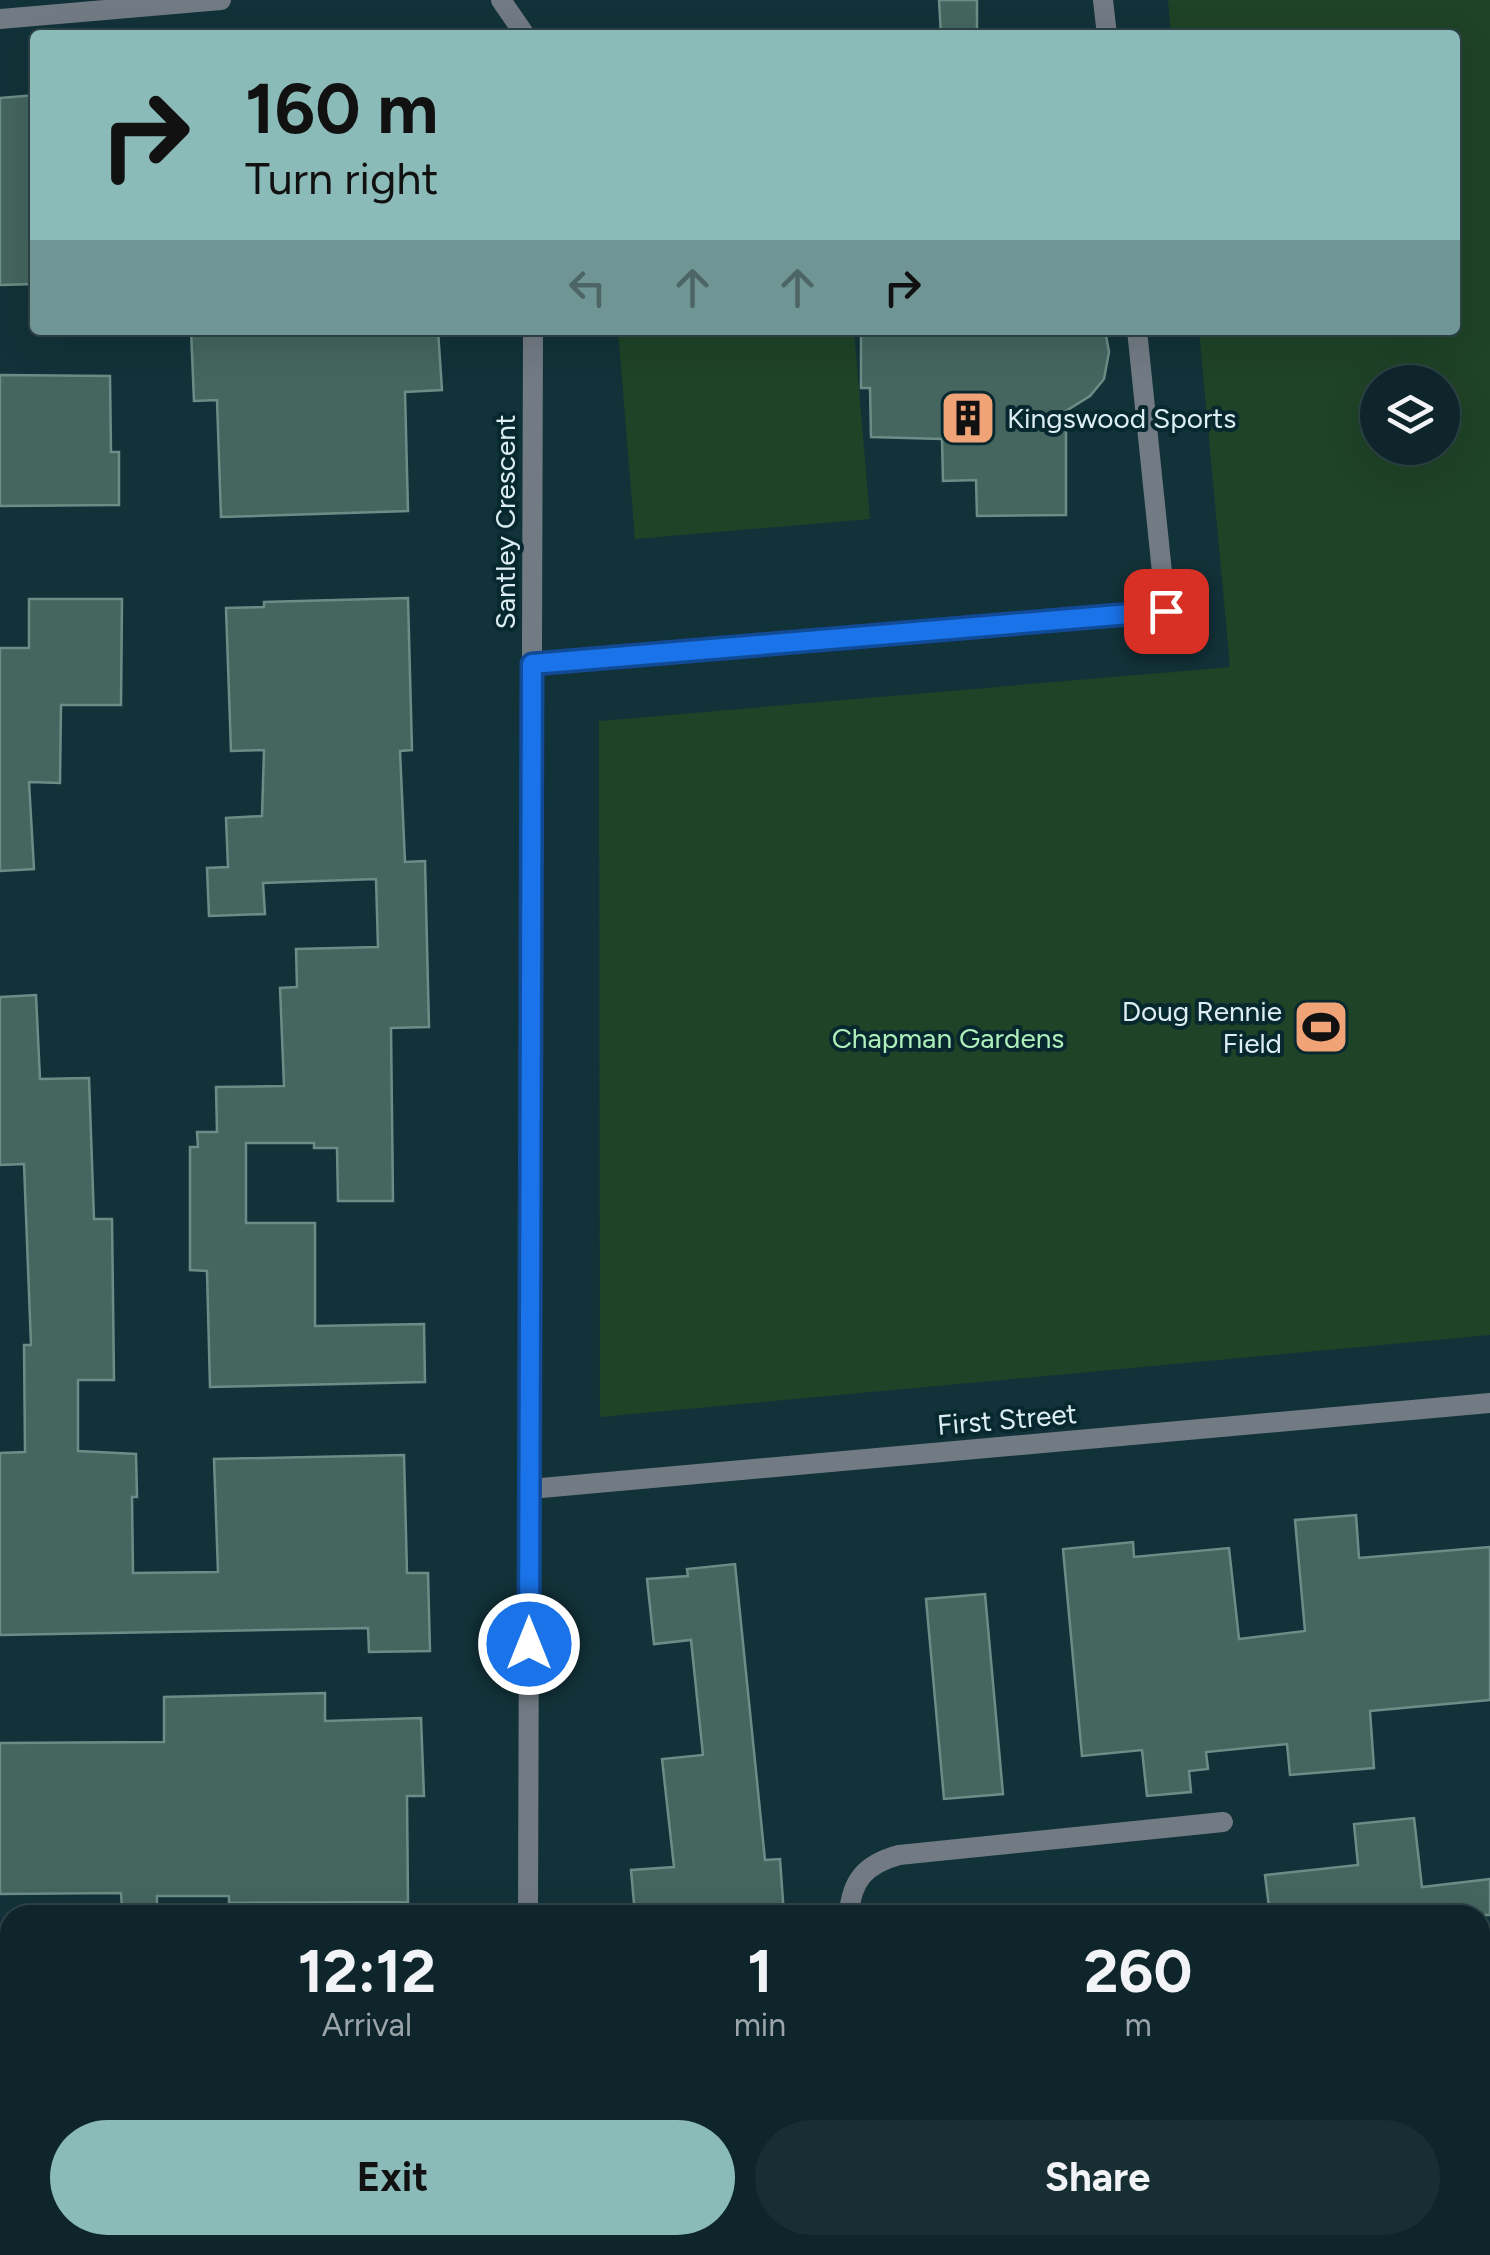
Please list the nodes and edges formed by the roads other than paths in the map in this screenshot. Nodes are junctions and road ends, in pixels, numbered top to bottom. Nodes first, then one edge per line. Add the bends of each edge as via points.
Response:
1 (221, 0) edge
2 (1103, 0) edge
3 (509, 2) edge
4 (0, 18) edge
5 (523, 30) edge
6 (1106, 30) edge
7 (533, 335) edge
8 (1138, 335) edge
9 (532, 664) junction
10 (1490, 1403) edge
11 (530, 1489) junction
12 (1223, 1822) dead end
13 (528, 1905) edge
14 (851, 1905) edge

1 - 4 street
2 - 6 street
3 - 5 street
7 - 9 street, Santley Crescent
8 - 9 street via 1166,611
9 - 11 street, Santley Crescent
10 - 11 street, First Street
11 - 13 street, Santley Crescent
12 - 14 street via 899,1855 862,1872

